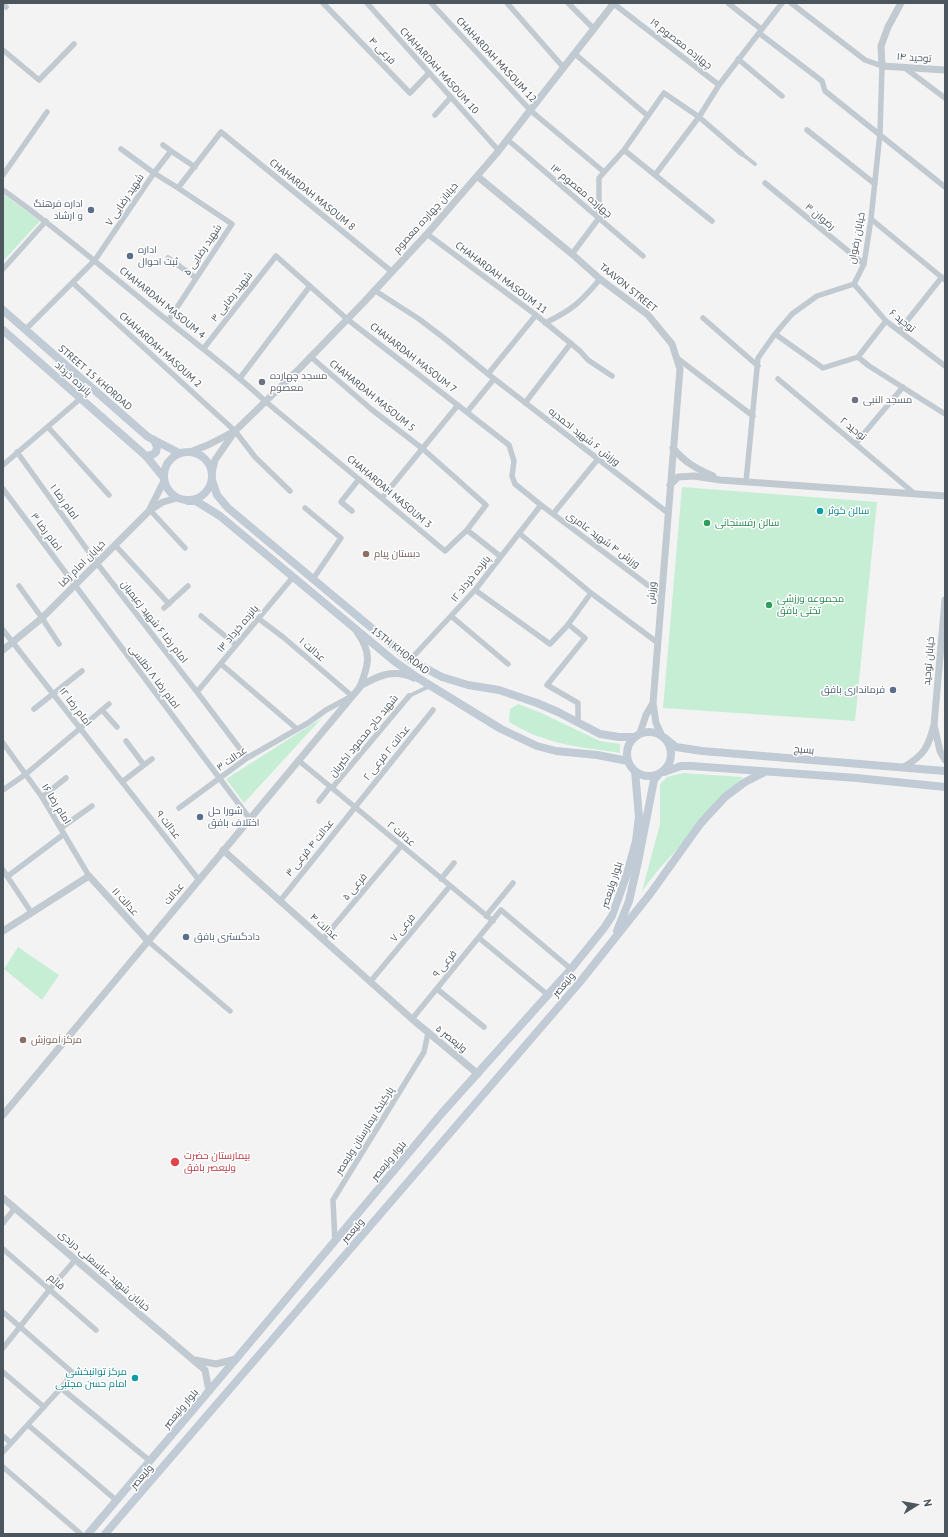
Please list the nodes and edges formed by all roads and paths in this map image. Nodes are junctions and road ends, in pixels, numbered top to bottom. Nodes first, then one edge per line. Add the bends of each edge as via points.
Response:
1 (323, 3) edge
2 (366, 3) edge
3 (431, 3) edge
4 (507, 3) edge
5 (568, 3) edge
6 (614, 3) edge
7 (728, 3) edge
8 (782, 3) edge
9 (791, 3) edge
10 (901, 3) edge
11 (594, 29) junction
12 (760, 31) junction
13 (74, 44) dead end
14 (3, 50) edge
15 (575, 54) junction
16 (738, 59) junction
17 (882, 66) junction
18 (564, 68) junction
19 (905, 68) junction
20 (945, 70) edge
21 (429, 73) junction
22 (719, 85) junction
23 (782, 96) dead end
24 (451, 97) junction
25 (945, 98) edge
26 (531, 111) junction
27 (47, 112) dead end
28 (435, 115) dead end
29 (648, 116) junction
30 (698, 117) junction
31 (807, 130) dead end
32 (880, 133) junction
33 (508, 140) junction
34 (163, 145) dead end
35 (121, 149) dead end
36 (624, 150) junction
37 (170, 151) junction
38 (499, 151) junction
39 (742, 154) joint
40 (755, 164) dead end
41 (195, 167) junction
42 (604, 172) junction
43 (154, 173) junction
44 (3, 175) edge
45 (655, 175) junction
46 (477, 176) junction
47 (765, 183) dead end
48 (875, 184) junction
49 (945, 187) edge
50 (178, 188) junction
51 (3, 190) edge
52 (599, 218) junction
53 (871, 219) junction
54 (46, 220) junction
55 (712, 221) dead end
56 (427, 234) junction
57 (572, 254) junction
58 (276, 256) joint
59 (644, 256) dead end
60 (168, 258) dead end
61 (95, 260) junction
62 (864, 264) junction
63 (3, 269) edge
64 (391, 271) junction
65 (196, 278) junction
66 (600, 279) junction
67 (943, 279) edge
68 (72, 283) junction
69 (854, 284) junction
70 (310, 286) junction
71 (374, 290) junction
72 (3, 310) edge
73 (536, 315) junction
74 (703, 318) dead end
75 (347, 319) junction
76 (168, 321) junction
77 (886, 321) junction
78 (545, 323) junction
79 (3, 330) edge
80 (25, 330) junction
81 (899, 331) junction
82 (775, 334) junction
83 (570, 343) junction
84 (204, 348) junction
85 (311, 357) junction
86 (858, 357) junction
87 (676, 358) junction
88 (758, 366) junction
89 (945, 366) edge
90 (488, 374) junction
91 (612, 376) dead end
92 (240, 378) junction
93 (494, 378) junction
94 (778, 379) dead end
95 (902, 387) junction
96 (80, 399) junction
97 (265, 401) junction
98 (525, 402) junction
99 (458, 405) junction
100 (467, 412) junction
101 (945, 414) edge
102 (753, 416) junction
103 (48, 427) junction
104 (235, 431) junction
105 (154, 440) junction
106 (856, 443) junction
107 (673, 448) junction
108 (423, 449) junction
109 (17, 452) junction
110 (190, 452) junction
111 (179, 453) junction
112 (146, 456) junction
113 (598, 459) junction
114 (4, 463) edge
115 (212, 477) junction
116 (164, 480) junction
117 (360, 480) junction
118 (720, 480) junction
119 (746, 482) junction
120 (670, 485) junction
121 (3, 489) edge
122 (290, 491) dead end
123 (915, 494) junction
124 (109, 495) dead end
125 (945, 496) edge
126 (178, 498) junction
127 (382, 498) junction
128 (188, 501) junction
129 (541, 505) junction
130 (305, 508) dead end
131 (150, 510) junction
132 (352, 510) dead end
133 (668, 513) junction
134 (553, 514) junction
135 (467, 530) junction
136 (519, 533) junction
137 (115, 544) junction
138 (185, 548) dead end
139 (500, 556) junction
140 (96, 562) junction
141 (292, 577) junction
142 (313, 579) junction
143 (74, 585) junction
144 (19, 586) dead end
145 (188, 586) dead end
146 (475, 590) junction
147 (591, 593) junction
148 (662, 594) junction
149 (945, 600) edge
150 (201, 616) dead end
151 (451, 616) junction
152 (42, 618) junction
153 (259, 619) junction
154 (568, 624) junction
155 (354, 628) junction
156 (3, 630) edge
157 (13, 643) junction
158 (658, 643) junction
159 (59, 644) dead end
160 (236, 645) junction
161 (3, 650) edge
162 (410, 660) junction
163 (221, 664) junction
164 (508, 664) dead end
165 (82, 671) dead end
166 (430, 685) junction
167 (360, 687) junction
168 (197, 692) junction
169 (54, 694) junction
170 (352, 696) junction
171 (409, 696) joint
172 (653, 702) junction
173 (109, 704) dead end
174 (34, 709) dead end
175 (102, 710) junction
176 (433, 710) dead end
177 (578, 723) junction
178 (934, 725) junction
179 (117, 727) dead end
180 (80, 728) junction
181 (297, 729) junction
182 (638, 735) junction
183 (664, 737) junction
184 (126, 741) dead end
185 (3, 743) edge
186 (247, 758) junction
187 (152, 760) dead end
188 (298, 760) junction
189 (945, 760) edge
190 (628, 761) junction
191 (820, 761) junction
192 (858, 763) junction
193 (144, 765) junction
194 (904, 767) junction
195 (635, 771) junction
196 (945, 771) edge
197 (765, 772) junction
198 (661, 773) junction
199 (26, 774) junction
200 (818, 776) junction
201 (66, 778) dead end
202 (857, 778) junction
203 (220, 779) junction
204 (122, 782) junction
205 (945, 787) edge
206 (331, 788) junction
207 (3, 790) edge
208 (42, 797) junction
209 (319, 801) dead end
210 (92, 806) dead end
211 (355, 807) junction
212 (179, 808) dead end
213 (250, 819) junction
214 (60, 828) junction
215 (64, 834) junction
216 (401, 846) junction
217 (224, 850) junction
218 (454, 863) dead end
219 (3, 870) edge
220 (8, 876) junction
221 (89, 876) junction
222 (441, 879) junction
223 (199, 880) junction
224 (513, 883) dead end
225 (450, 886) junction
226 (280, 901) junction
227 (32, 912) junction
228 (486, 916) junction
229 (492, 921) junction
230 (3, 931) edge
231 (478, 938) junction
232 (323, 939) junction
233 (614, 939) junction
234 (148, 942) junction
235 (571, 969) junction
236 (370, 982) junction
237 (436, 989) junction
238 (548, 995) junction
239 (230, 1011) dead end
240 (412, 1019) junction
241 (484, 1027) dead end
242 (428, 1033) junction
243 (478, 1074) junction
244 (3, 1115) edge
245 (3, 1198) edge
246 (15, 1208) junction
247 (3, 1223) edge
248 (335, 1242) junction
249 (3, 1249) edge
250 (76, 1259) junction
251 (50, 1289) junction
252 (3, 1312) edge
253 (20, 1327) junction
254 (96, 1330) dead end
255 (3, 1348) edge
256 (236, 1359) junction
257 (192, 1360) junction
258 (3, 1372) edge
259 (61, 1388) junction
260 (210, 1391) junction
261 (44, 1407) junction
262 (28, 1425) junction
263 (3, 1436) edge
264 (11, 1443) junction
265 (3, 1452) edge
266 (150, 1461) junction
267 (3, 1467) edge
268 (116, 1500) junction
269 (81, 1534) edge
270 (88, 1534) edge
271 (105, 1534) edge

1 - 21 street, فرعی ۴ via 410,92
2 - 21 street, CHAHARDAH MASOUM 10
3 - 26 street, CHAHARDAH MASOUM 12
4 - 18 street
5 - 11 street
6 - 11 street, خیابان چهارده معصوم
6 - 22 street, چهارده معصوم ۱۹
7 - 12 street
8 - 12 street
9 - 17 street via 865,60
10 - 17 street via 881,46
11 - 15 street, خیابان چهارده معصوم
12 - 16 street
12 - 32 street via 822,81 825,91
13 - 14 street via 39,80
15 - 18 street, خیابان چهارده معصوم
15 - 29 street
16 - 22 street
16 - 23 street
17 - 19 street, توحید ۱۴
17 - 32 street, خیابان رضوان
18 - 26 street, خیابان چهارده معصوم
19 - 20 street, توحید ۱۴
19 - 25 street
21 - 24 street, CHAHARDAH MASOUM 10
22 - 30 street
24 - 28 street
24 - 38 street, CHAHARDAH MASOUM 10
26 - 33 street, خیابان چهارده معصوم
26 - 42 street, CHAHARDAH MASOUM 12
27 - 44 street
29 - 30 street via 664,93
29 - 36 street
30 - 39 street
30 - 45 street
31 - 48 street
32 - 48 street, خیابان رضوان
32 - 49 street
33 - 38 street, خیابان چهارده معصوم
33 - 52 street, چهارده معصوم ۱۳
34 - 37 street
35 - 43 street
36 - 42 street
36 - 45 street
37 - 41 street
37 - 43 street
38 - 46 street, خیابان چهارده معصوم
39 - 40 street
41 - 50 street
41 - 64 street, CHAHARDAH MASOUM 8 via 221,132
42 - 52 street via 599,178
43 - 50 street, شهید رضایی ۷
43 - 61 street, شهید رضایی ۷
45 - 55 street
46 - 56 street, خیابان چهارده معصوم
46 - 57 street, TAAVON STREET
47 - 62 street, رضوان ۳
48 - 53 street, خیابان رضوان
50 - 65 street, شهید رضایی ۵ via 232,224
51 - 54 street, CHAHARDAH MASOUM 4
52 - 57 street
52 - 59 street, چهارده معصوم ۱۳
53 - 62 street, خیابان رضوان
53 - 67 street
54 - 61 street, CHAHARDAH MASOUM 4
54 - 63 street
56 - 64 street, خیابان چهارده معصوم
56 - 73 street, CHAHARDAH MASOUM 11
57 - 66 street, TAAVON STREET
58 - 70 street, CHAHARDAH MASOUM 7
58 - 84 street, شهید رضایی ۳
60 - 65 street
61 - 68 street, شهید رضایی ۷
61 - 76 street, CHAHARDAH MASOUM 4
62 - 69 street, خیابان رضوان
64 - 71 street, خیابان چهارده معصوم
65 - 76 street, شهید رضایی ۵
66 - 78 street, CHAHARDAH MASOUM 11 via 577,305
66 - 87 street, TAAVON STREET via 648,315 672,344
67 - 81 street
68 - 80 street, شهید رضایی ۷
68 - 104 street, CHAHARDAH MASOUM 2
69 - 77 street, توحید ۶
69 - 82 street via 817,296 792,314
70 - 75 street, CHAHARDAH MASOUM 7
70 - 92 street
71 - 75 street, خیابان چهارده معصوم
71 - 90 street, ورزش ۶ شهید احمدیه via 419,319
72 - 80 main road, STREET 15 KHORDAD
73 - 78 street, CHAHARDAH MASOUM 11
73 - 90 street
74 - 88 street
75 - 85 street, خیابان چهارده معصوم
75 - 99 street, CHAHARDAH MASOUM 7
76 - 84 street, CHAHARDAH MASOUM 4
77 - 81 street, توحید ۶
77 - 86 street
78 - 83 street
79 - 96 main road, پانزده خرداد
80 - 105 main road, STREET 15 KHORDAD
81 - 89 street, توحید ۶
82 - 86 street via 823,368
82 - 88 street via 758,358
83 - 91 street via 588,360
83 - 98 street
84 - 92 street, CHAHARDAH MASOUM 4
85 - 97 street, خیابان چهارده معصوم
85 - 108 street, CHAHARDAH MASOUM 5 via 371,409
86 - 95 street
87 - 102 street
87 - 107 street, TAAVON STREET via 680,369
88 - 102 street
90 - 93 street, ورزش ۶ شهید احمدیه
92 - 97 street, CHAHARDAH MASOUM 4
93 - 98 street, ورزش ۶ شهید احمدیه
93 - 100 street
94 - 106 street, توحید ۲
95 - 101 street
95 - 106 street
96 - 103 street
96 - 112 main road, پانزده خرداد
97 - 104 street, خیابان چهارده معصوم
97 - 117 street, CHAHARDAH MASOUM 3
98 - 113 street, ورزش ۶ شهید احمدیه
99 - 100 street, CHAHARDAH MASOUM 7
99 - 108 street
100 - 129 street, CHAHARDAH MASOUM 7 via 509,445 514,461 512,476 515,484
102 - 119 street
103 - 109 street
103 - 124 street
104 - 110 street
104 - 115 street via 215,460
104 - 122 street, CHAHARDAH MASOUM 2 via 255,457
105 - 111 main road, STREET 15 KHORDAD
105 - 112 main road via 156,452
106 - 123 street, توحید ۲
107 - 118 street via 695,468
107 - 120 street, TAAVON STREET
108 - 127 street
108 - 135 street, CHAHARDAH MASOUM 5 via 486,505
109 - 114 street
109 - 140 street, امام رضا ۱
110 - 111 main road
110 - 115 main road via 202,456 207,461
111 - 116 main road via 167,464
112 - 116 main road
113 - 133 street, ورزش ۶ شهید احمدیه
113 - 134 street, ورزش ۴ شهید عامری
115 - 128 main road via 204,495
115 - 142 main road, 15TH KHORDAD via 220,501
116 - 126 main road via 171,494
116 - 131 street
117 - 127 street, CHAHARDAH MASOUM 3
117 - 132 street via 341,502
118 - 119 street
118 - 120 street via 694,476 678,477
119 - 123 street
120 - 133 street, ورزش
121 - 143 street, امام رضا ۳
123 - 125 street
126 - 128 main road
126 - 131 street, خیابان امام رضا via 163,502
127 - 135 street, CHAHARDAH MASOUM 3 via 445,551
128 - 141 main road, 15TH KHORDAD via 196,501 220,516
129 - 134 street, ورزش ۴ شهید عامری
129 - 136 street, پانزده خرداد ۱۲
130 - 142 street via 341,538
131 - 137 street, خیابان امام رضا
131 - 138 street
133 - 148 street, ورزش
134 - 148 street, ورزش ۴ شهید عامری
135 - 139 street
136 - 139 street, پانزده خرداد ۱۲
136 - 147 street
137 - 140 street, خیابان امام رضا
137 - 145 street via 167,606
139 - 146 street, پانزده خرداد ۱۲
140 - 143 street, خیابان امام رضا
140 - 168 street, امام رضا ۶ شهید زعیمیان
141 - 153 street, پانزده خرداد ۱۳
141 - 155 main road, 15TH KHORDAD
142 - 162 main road, 15TH KHORDAD
143 - 152 street, خیابان امام رضا
143 - 203 street, امام رضا ۸ اطلسی
144 - 152 street
146 - 151 street, پانزده خرداد ۱۲
146 - 154 street via 550,644
147 - 154 street
147 - 158 street
148 - 158 street, ورزش
149 - 178 street, خیابان توحید
150 - 160 street
151 - 162 street, پانزده خرداد ۱۲
151 - 164 street
152 - 157 street, خیابان امام رضا
152 - 159 street
153 - 160 street, پانزده خرداد ۱۳
153 - 170 street, عدالت ۱ via 284,637
154 - 177 street via 585,638 547,684 578,703
155 - 166 main road, 15TH KHORDAD via 394,661
155 - 167 street, عدالت via 365,644 368,660
156 - 157 street, امام رضا ۱۲
157 - 161 street, خیابان امام رضا
157 - 169 street, امام رضا ۱۲
158 - 172 street, ورزش
160 - 163 street, پانزده خرداد ۱۳
162 - 177 main road, 15TH KHORDAD via 442,677 516,695
163 - 168 street, پانزده خرداد ۱۳
163 - 181 street
165 - 169 street
166 - 167 street, عدالت via 406,674 390,673
166 - 171 street
166 - 190 main road, 15TH KHORDAD via 501,729 537,746
167 - 170 street, عدالت
168 - 186 street, امام رضا ۶ شهید زعیمیان
169 - 174 street
169 - 180 street, امام رضا ۱۲
170 - 181 street, عدالت ۳
170 - 188 street, عدالت
171 - 206 street, شهید حاج محمود اکبریان
172 - 182 street, ورزش
172 - 183 street, ورزش via 656,723
173 - 175 street
175 - 179 street
175 - 180 street
176 - 211 street, عدالت ۲ فرعی ۲
177 - 182 main road, 15TH KHORDAD via 600,734 619,737
178 - 189 street via 940,751
178 - 194 street via 925,749 917,760
180 - 199 street
180 - 204 street, امام رضا ۱۲
181 - 186 street, عدالت ۳
182 - 183 main road via 652,732
182 - 190 main road via 628,748
183 - 191 main road, بسیج via 676,747 687,749
183 - 198 main road via 672,755 670,764
184 - 193 street
185 - 199 street, امام رضا ۱۶
186 - 203 street, عدالت ۳
187 - 193 street
188 - 206 street, عدالت ۲
188 - 213 street, عدالت
190 - 195 main road
191 - 192 main road, بسیج
191 - 200 main road via 823,772
192 - 194 main road, بسیج
192 - 202 main road via 854,768
193 - 204 street
194 - 196 main road, بسیج
195 - 198 main road via 647,776
195 - 235 main road, بلوار ولیعصر via 639,817 636,842 626,874 612,916
197 - 198 main road via 681,766
197 - 200 main road
197 - 233 main road, ولیعصر via 745,782 701,822 650,894
198 - 233 main road, ولیعصر via 654,780 629,901
199 - 207 street
199 - 208 street, امام رضا ۱۶
200 - 202 main road
201 - 208 street
202 - 205 main road
203 - 212 street, عدالت ۳
203 - 213 street, امام رضا ۸ اطلسی
204 - 223 street, عدالت ۹
206 - 209 street, شهید حاج محمود اکبریان
206 - 211 street, عدالت ۲
208 - 214 street, امام رضا ۱۶
210 - 214 street
211 - 216 street, عدالت ۲
211 - 226 street, عدالت ۴ فرعی ۳
213 - 217 street, عدالت
214 - 215 street, امام رضا ۱۶
215 - 220 street
215 - 221 street, امام رضا ۱۶
216 - 222 street, عدالت ۲
216 - 232 street, فرعی ۵
217 - 223 street, عدالت
217 - 226 street, عدالت ۴
218 - 222 street
219 - 220 street
220 - 227 street
221 - 227 street
221 - 234 street, عدالت ۱۱
222 - 225 street, عدالت ۲
223 - 234 street, عدالت
224 - 228 street
225 - 228 street, عدالت ۲
225 - 236 street, فرعی ۷
226 - 232 street, عدالت ۴
227 - 230 street
228 - 229 street, عدالت ۲
229 - 231 street, فرعی ۹
229 - 235 street via 501,910
231 - 237 street, فرعی ۹
231 - 238 street
232 - 236 street, عدالت ۴
233 - 271 main road, ولیعصر via 580,982
234 - 239 street
234 - 244 street, عدالت
235 - 238 main road, بلوار ولیعصر
236 - 240 street, عدالت ۴
237 - 240 street, فرعی ۹
237 - 241 street
238 - 243 main road, بلوار ولیعصر
240 - 242 street, ولیعصر ۵
242 - 243 street, ولیعصر ۵
242 - 248 street, پارکینگ بیمارستان ولیعصر via 424,1052 333,1200
243 - 248 main road, بلوار ولیعصر via 442,1113
245 - 246 street, خیابان شهید عباسعلی درندی
246 - 247 street
246 - 250 street, خیابان شهید عباسعلی درندی
248 - 256 main road, بلوار ولیعصر
249 - 251 street, قائم
250 - 251 street
250 - 257 street, خیابان شهید عباسعلی درندی
251 - 253 street
251 - 254 street, قائم
252 - 253 street
253 - 255 street
253 - 259 street via 74,1372
256 - 257 street via 216,1364
256 - 260 main road, بلوار ولیعصر
257 - 260 street, خیابان شهید عباسعلی درندی via 205,1370
258 - 261 street
259 - 261 street
259 - 266 street
260 - 266 main road, بلوار ولیعصر
261 - 262 street
262 - 264 street
262 - 268 street
263 - 264 street
264 - 265 street
266 - 268 main road, بلوار ولیعصر
267 - 269 street
268 - 270 main road, بلوار ولیعصر

